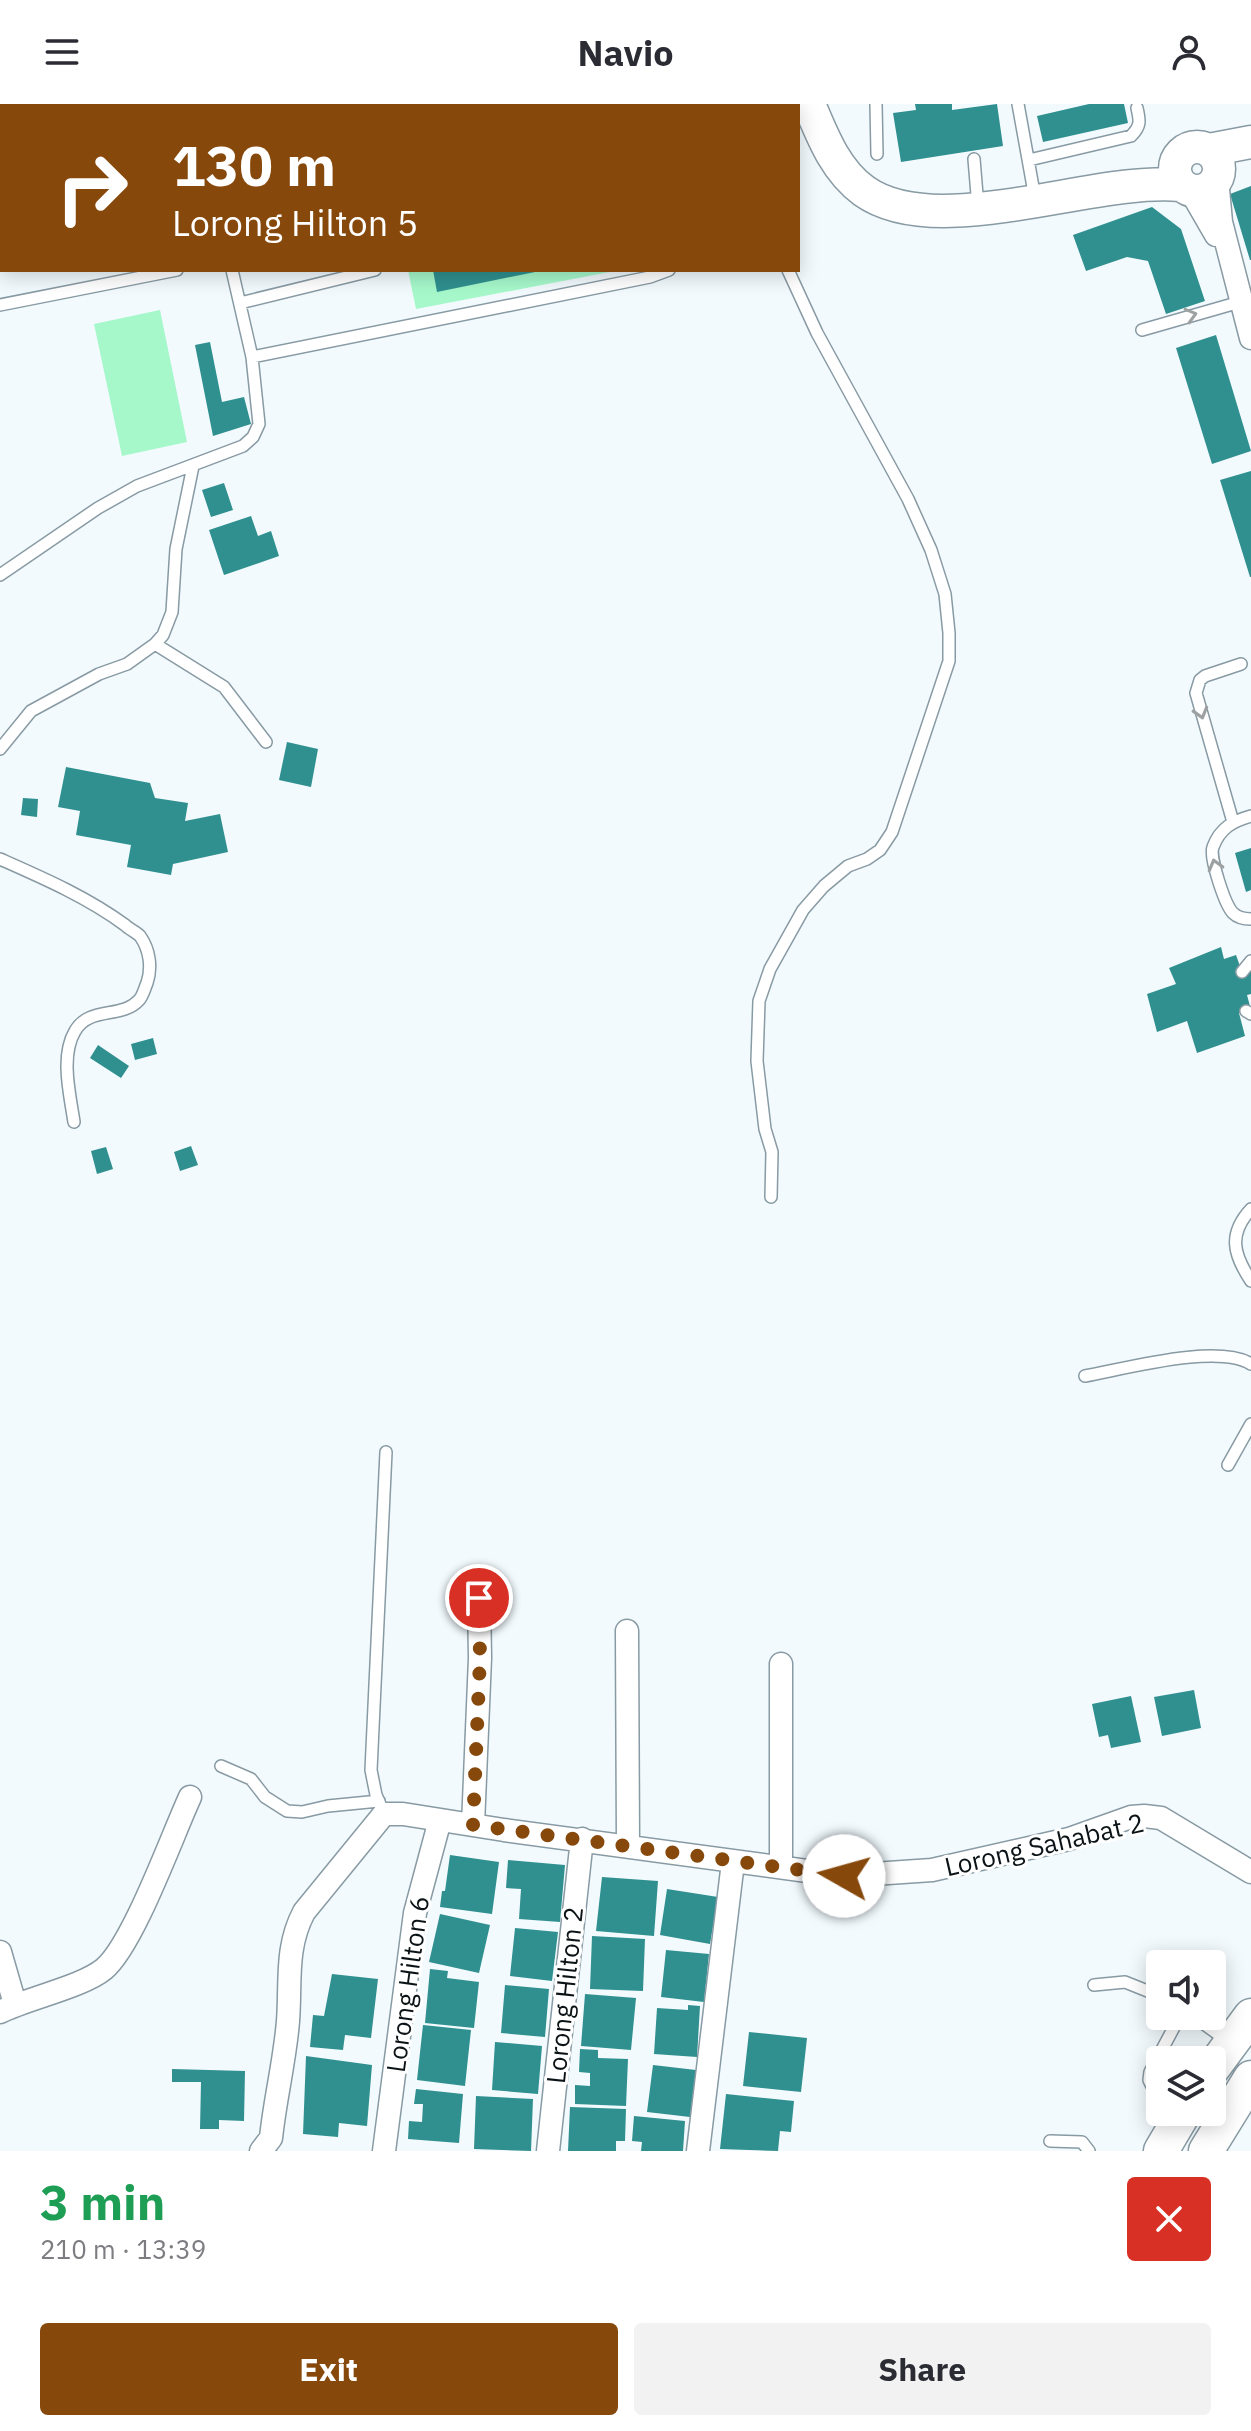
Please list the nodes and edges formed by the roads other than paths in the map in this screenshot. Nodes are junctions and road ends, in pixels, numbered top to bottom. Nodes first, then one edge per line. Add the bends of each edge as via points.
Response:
1 (809, 104) edge
2 (876, 104) edge
3 (1018, 104) edge
4 (1137, 108) dead end
5 (1251, 142) edge
6 (1251, 152) edge
7 (877, 154) dead end
8 (974, 159) dead end
9 (1029, 160) junction
10 (1199, 171) junction
11 (1036, 202) junction
12 (978, 208) junction
13 (154, 272) edge
14 (232, 272) edge
15 (367, 272) edge
16 (664, 272) edge
17 (789, 272) edge
18 (1240, 302) junction
19 (240, 303) junction
20 (0, 305) edge
21 (1142, 330) dead end
22 (1251, 338) edge
23 (252, 357) junction
24 (193, 466) junction
25 (0, 575) edge
26 (155, 644) junction
27 (1241, 664) dead end
28 (266, 742) dead end
29 (0, 749) edge
30 (1251, 816) edge
31 (1233, 822) junction
32 (0, 859) edge
33 (1251, 919) edge
34 (1251, 961) edge
35 (1242, 972) dead end
36 (74, 1122) dead end
37 (771, 1197) dead end
38 (1248, 1218) edge
39 (1251, 1281) edge
40 (1251, 1364) edge
41 (1085, 1376) dead end
42 (1251, 1424) edge
43 (386, 1452) dead end
44 (1228, 1465) dead end
45 (479, 1598) dead end
46 (627, 1631) dead end
47 (781, 1664) dead end
48 (221, 1766) dead end
49 (190, 1797) dead end
50 (382, 1808) junction
51 (440, 1820) junction
52 (473, 1825) junction
53 (582, 1839) junction
54 (628, 1845) junction
55 (733, 1862) junction
56 (781, 1866) junction
57 (1251, 1872) edge
58 (0, 1952) edge
59 (1094, 1985) dead end
60 (1146, 1990) edge
61 (8, 2008) edge
62 (1251, 2016) edge
63 (1226, 2049) edge
64 (1251, 2078) edge
65 (1169, 2126) edge
66 (1050, 2141) dead end
67 (261, 2151) edge
68 (384, 2151) edge
69 (548, 2151) edge
70 (698, 2151) edge
71 (1089, 2151) edge
72 (1161, 2151) edge
73 (1206, 2151) edge

1 - 12 street via 836,160 863,190 883,202 918,210
2 - 7 lane
3 - 9 lane
4 - 9 lane via 1140,121 1131,136
5 - 10 street
6 - 10 street
8 - 12 lane
9 - 11 lane
10 - 11 street
10 - 18 street via 1217,199
11 - 12 street
13 - 20 lane
14 - 19 lane
15 - 19 lane
16 - 23 lane
17 - 37 lane via 921,526 945,594 949,661 892,832 880,850 848,866 803,910 770,969 759,1001 757,1061 772,1152
21 -> 18 lane
18 - 22 street
19 - 23 lane
23 - 24 lane via 259,424 253,437
24 - 25 lane via 137,486 98,508
24 - 26 lane via 176,549 172,612
26 - 28 lane via 224,687
26 - 29 lane via 127,664 31,711
27 -> 31 lane via 1205,676 1196,693
30 - 31 lane
33 -> 31 lane via 1232,913 1212,856 1220,834
32 - 36 lane via 109,912 139,936 148,955 151,971 139,1000 81,1021 73,1033 68,1083
34 - 35 lane
38 - 39 lane via 1235,1238 1238,1259
40 - 41 lane via 1224,1355 1199,1356
42 - 44 lane
43 - 50 lane via 371,1770
45 - 52 street
46 - 54 street
47 - 56 street
48 - 50 lane via 251,1779 265,1797 287,1811
49 - 61 street via 135,1922 105,1968
50 - 51 street, Lorong Sahabat 2
50 - 67 street via 295,1929 271,2138
51 - 52 street, Lorong Sahabat 2
51 - 68 street, Lorong Hilton 6 via 415,1913
52 - 53 street, Lorong Sahabat 2
53 - 54 street, Lorong Sahabat 2
53 - 69 street, Lorong Hilton 2
54 - 55 street, Lorong Sahabat 2
55 - 56 street, Lorong Sahabat 2
55 - 70 street
56 - 57 street, Lorong Sahabat 2 via 844,1876 932,1870 1144,1816 1161,1818
58 - 61 street
59 - 60 lane via 1125,1982
62 - 63 main road
64 - 73 main road
65 - 72 main road
66 - 71 lane via 1082,2142

